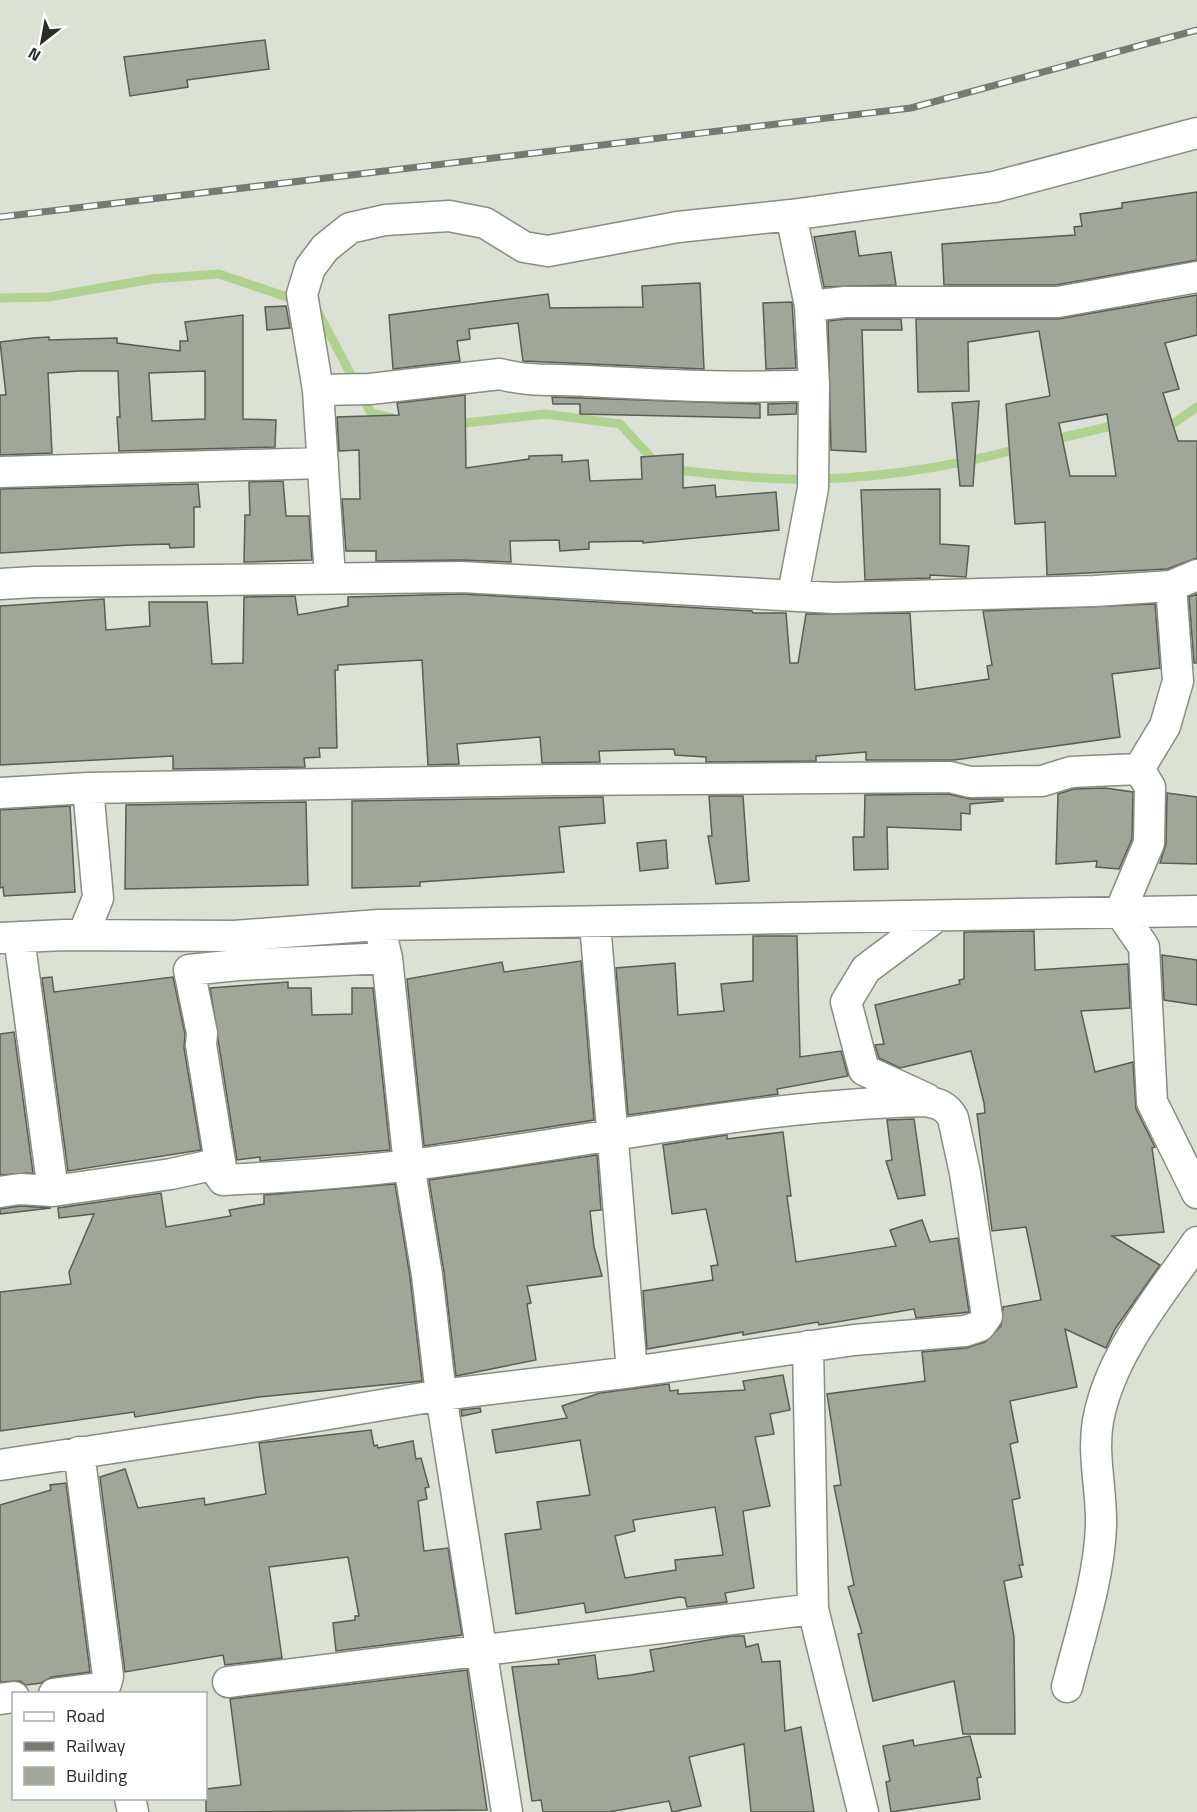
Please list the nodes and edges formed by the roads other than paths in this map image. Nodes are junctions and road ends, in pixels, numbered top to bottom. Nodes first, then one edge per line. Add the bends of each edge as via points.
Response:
1 (1197, 134) edge
2 (791, 215) junction
3 (1197, 277) edge
4 (810, 306) junction
5 (814, 385) junction
6 (318, 390) junction
7 (322, 463) junction
8 (0, 472) edge
9 (330, 578) junction
10 (1184, 581) edge
11 (0, 584) edge
12 (793, 594) junction
13 (1139, 769) junction
14 (88, 788) junction
15 (0, 793) edge
16 (1197, 911) edge
17 (1120, 912) junction
18 (937, 916) junction
19 (595, 922) junction
20 (379, 925) junction
21 (83, 935) junction
22 (10, 937) edge
23 (387, 958) junction
24 (937, 1103) junction
25 (614, 1134) junction
26 (409, 1165) junction
27 (223, 1180) junction
28 (53, 1191) junction
29 (0, 1192) edge
30 (1197, 1193) edge
31 (1197, 1242) edge
32 (808, 1346) junction
33 (632, 1372) junction
34 (441, 1395) junction
35 (79, 1452) junction
36 (0, 1465) edge
37 (813, 1609) junction
38 (481, 1650) junction
39 (228, 1682) dead end
40 (1067, 1687) dead end
41 (107, 1689) edge
42 (72, 1692) edge
43 (507, 1812) edge
44 (863, 1812) edge

1 - 2 street via 994,187
2 - 4 street
2 - 6 street via 678,227 548,251 524,247 485,223 449,216 385,220 350,228 310,268 302,294
3 - 4 street via 1058,302 844,302
4 - 5 street
5 - 6 street via 702,388 568,379 520,380 500,374 370,389
5 - 12 street via 813,488
6 - 7 street
7 - 8 street
7 - 9 street
9 - 11 street
9 - 12 street via 462,577
10 - 12 street via 1095,591 834,598
10 - 13 street via 1179,681 1165,726
13 - 14 street via 1071,772 1042,782 970,782 950,777 721,778
13 - 17 street via 1150,787 1149,843
14 - 15 street
14 - 21 street via 98,898
16 - 17 street
17 - 18 street
17 - 30 street via 1144,947 1152,1102
18 - 19 street
18 - 24 street via 866,969 846,1002 864,1070
19 - 20 street
19 - 25 street
20 - 21 street via 234,936
20 - 23 street
21 - 22 street
22 - 28 street
23 - 26 street
23 - 27 street via 189,970
24 - 25 street via 894,1102
24 - 32 street via 951,1113 966,1173 987,1317 984,1323 965,1331
25 - 26 street
25 - 33 street
26 - 27 street
26 - 34 street
27 - 28 street via 212,1165
28 - 29 street
31 - 40 street via 1141,1323 1112,1375 1098,1422 1101,1526 1094,1576
32 - 33 street
32 - 37 street
33 - 34 street
34 - 35 street
34 - 38 street
35 - 36 street
35 - 41 street
37 - 38 street
37 - 44 street
38 - 39 street
38 - 43 street
41 - 42 street

